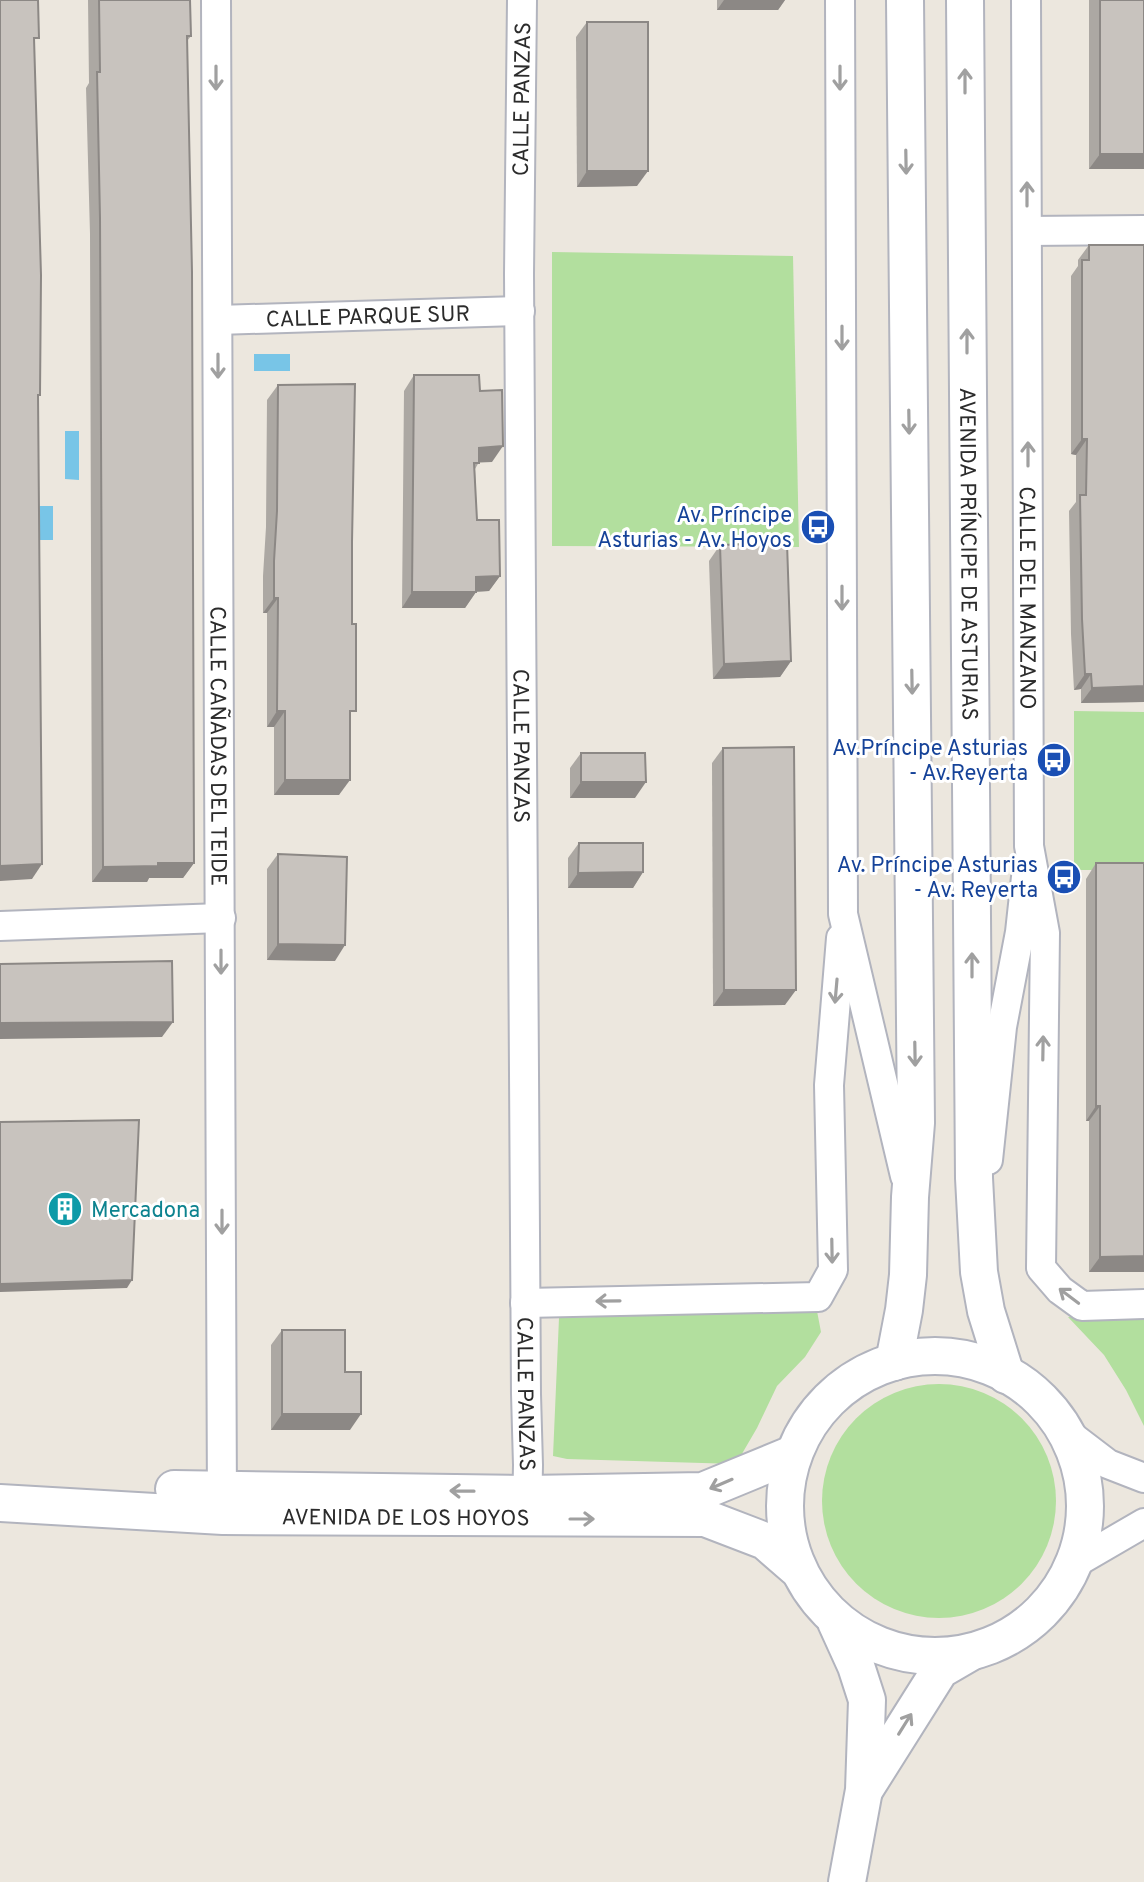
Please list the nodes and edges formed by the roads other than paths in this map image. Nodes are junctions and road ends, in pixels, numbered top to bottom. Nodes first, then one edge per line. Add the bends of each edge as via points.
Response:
1 (216, 0) edge
2 (522, 0) edge
3 (840, 0) edge
4 (905, 0) edge
5 (965, 0) edge
6 (1026, 0) edge
7 (1144, 230) edge
8 (1027, 231) junction
9 (520, 311) junction
10 (218, 320) junction
11 (1029, 846) junction
12 (843, 914) junction
13 (221, 918) junction
14 (0, 926) edge
15 (910, 1197) junction
16 (978, 1253) junction
17 (525, 1303) junction
18 (1144, 1304) edge
19 (894, 1362) junction
20 (1006, 1375) junction
21 (1070, 1435) junction
22 (793, 1454) junction
23 (1144, 1478) edge
24 (0, 1482) edge
25 (0, 1503) edge
26 (222, 1504) junction
27 (527, 1506) junction
28 (1144, 1523) edge
29 (1072, 1565) junction
30 (796, 1568) junction
31 (836, 1622) junction
32 (971, 1652) junction
33 (864, 1790) junction
34 (847, 1882) edge

1 -> 10 street, CALLE CAÑADAS DEL TEIDE
2 - 9 street, CALLE PANZAS
3 -> 12 street
4 -> 15 street via 916,1107
16 -> 5 street, AVENIDA PRÍNCIPE DE ASTURIAS
8 -> 6 street, CALLE DEL MANZANO
7 - 8 street
11 -> 8 street, CALLE DEL MANZANO
9 - 10 street, CALLE PARQUE SUR
9 - 17 street, CALLE PANZAS
10 -> 13 street, CALLE CAÑADAS DEL TEIDE
11 - 16 street, AVENIDA PRÍNCIPE DE ASTURIAS via 1002,1027
18 -> 11 street, CALLE DEL MANZANO via 1082,1306 1041,1268 1045,933
12 - 15 street
12 -> 17 street via 829,1085 833,1270 818,1297
13 - 14 street
13 -> 26 street, CALLE CAÑADAS DEL TEIDE
15 - 19 street via 908,1275
16 - 20 street, AVENIDA PRÍNCIPE DE ASTURIAS via 986,1311
17 - 27 street, CALLE PANZAS
19 - 20 street via 932,1356 970,1361
19 - 22 street via 851,1381 816,1413
20 - 21 street via 1040,1401
21 - 23 street via 1108,1464
21 - 29 street via 1081,1453 1089,1495 1086,1529
22 -> 27 street, AVENIDA DE LOS HOYOS via 703,1491
22 - 30 street via 784,1518
24 - 26 street, AVENIDA DE LOS HOYOS
25 - 26 street, AVENIDA DE LOS HOYOS
26 - 27 street, AVENIDA DE LOS HOYOS
27 -> 30 street, AVENIDA DE LOS HOYOS via 705,1518 765,1541
28 - 29 street
29 - 32 street via 1047,1604 1013,1634
30 - 31 street via 813,1598
31 - 32 street via 877,1647 924,1657
31 - 33 street via 867,1700
33 -> 32 street via 940,1670
33 - 34 street

